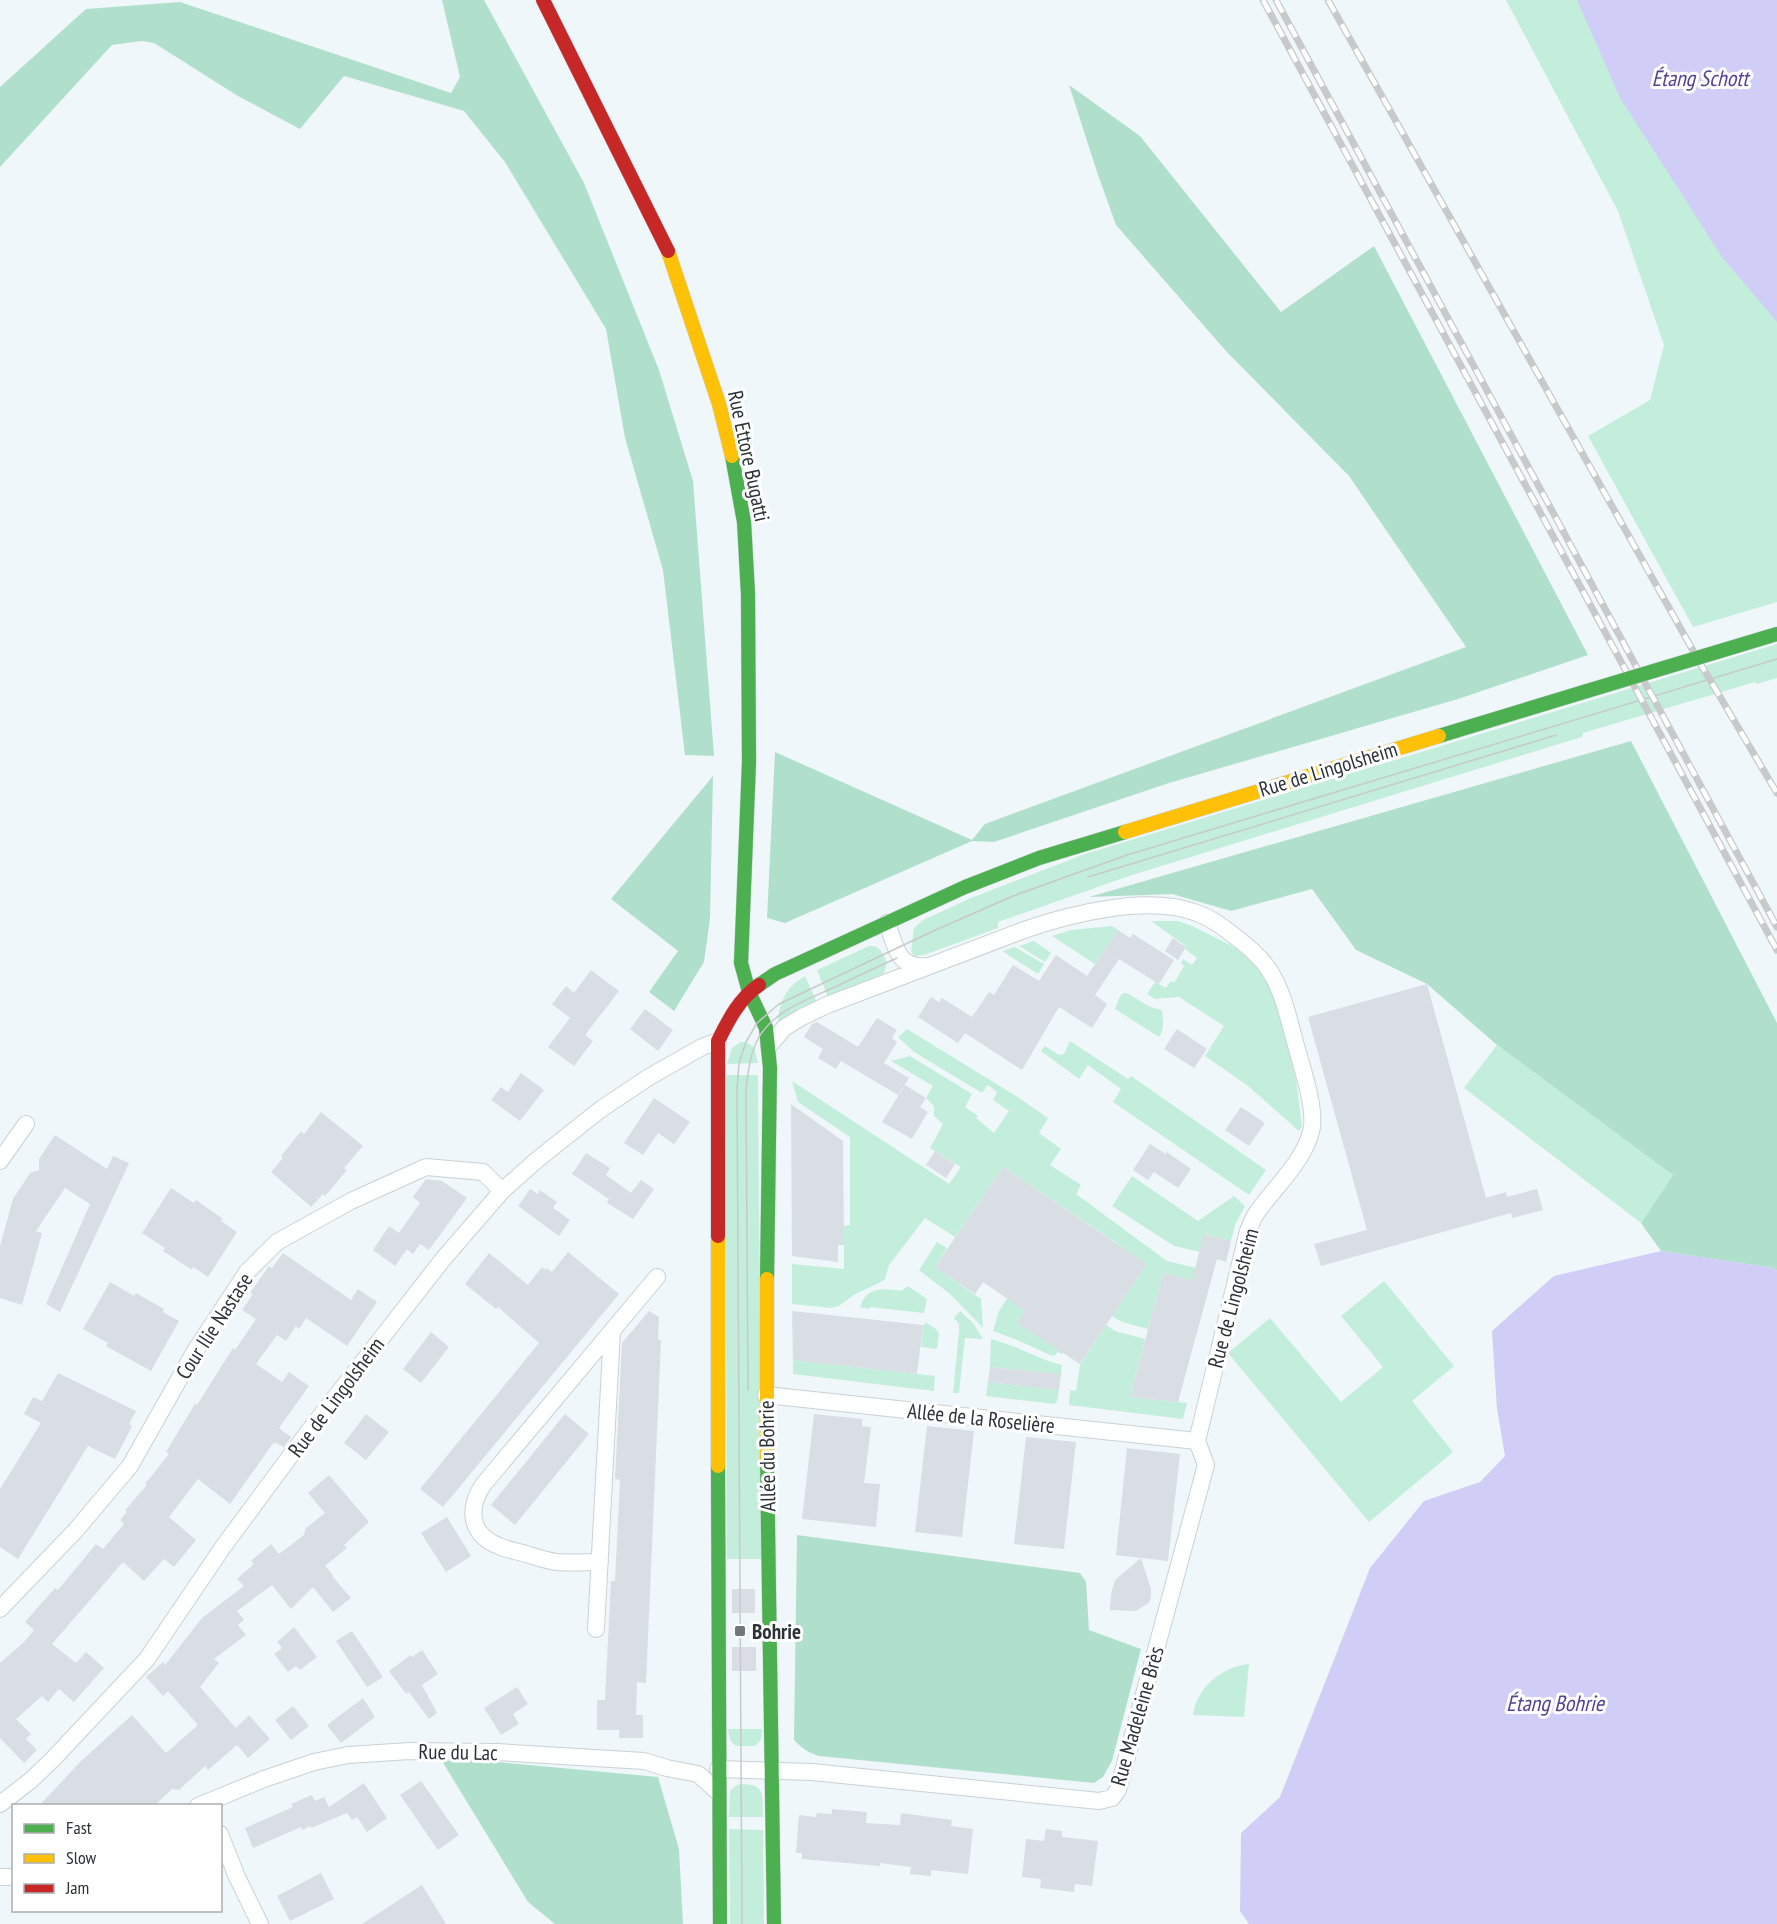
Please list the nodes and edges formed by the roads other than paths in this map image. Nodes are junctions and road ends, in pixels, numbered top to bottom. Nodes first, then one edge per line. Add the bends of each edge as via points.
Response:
1 (543, 0) edge
2 (1777, 634) edge
3 (887, 923) junction
4 (932, 965) junction
5 (749, 992) junction
6 (718, 1041) junction
7 (769, 1046) junction
8 (26, 1125) dead end
9 (0, 1161) edge
10 (502, 1191) junction
11 (657, 1277) dead end
12 (612, 1331) junction
13 (766, 1395) junction
14 (1197, 1441) junction
15 (600, 1562) junction
16 (0, 1609) edge
17 (596, 1629) dead end
18 (718, 1769) junction
19 (771, 1769) junction
20 (718, 1792) junction
21 (0, 1804) edge
22 (205, 1804) edge
23 (222, 1839) edge
24 (260, 1924) edge
25 (720, 1924) edge
26 (774, 1924) edge

1 - 5 main road, Rue Ettore Bugatti via 666,246 719,404 734,465 744,522 748,594 749,762 741,963
2 - 3 main road, Rue de Lingolsheim, bridge via 1039,858
3 - 4 street, Rue de Lingolsheim via 904,962
3 - 5 main road, Rue de Lingolsheim via 775,974
4 - 7 street, Rue de Lingolsheim via 802,1017 784,1028
4 - 14 street, Rue de Lingolsheim via 1052,921 1096,911 1166,906 1195,912 1218,924 1249,947 1271,973 1281,993 1308,1093 1312,1128 1300,1156 1256,1213 1248,1231
5 - 6 main road, Rue de Lingolsheim via 732,1013
5 - 7 main road, Allée du Bohrie via 766,1028
6 - 10 street, Rue de Lingolsheim via 649,1077 601,1109
6 - 18 main road
7 - 13 main road, Allée du Bohrie
8 - 9 street
10 - 16 street, Cour Ilie Nastase via 483,1173 426,1167 351,1201 277,1242 247,1272 195,1351 130,1466 76,1530
10 - 21 street, Rue de Lingolsheim via 444,1258 305,1436 147,1659 53,1759
11 - 12 street
12 - 15 street
12 - 15 street via 483,1485 473,1507 475,1524 489,1541 499,1546 555,1562
13 - 14 street, Allée de la Roselière
13 - 19 main road, Allée du Bohrie
14 - 19 street, Rue Madeleine Brès via 1206,1465 1118,1790 1112,1798 1099,1801
15 - 17 street
18 - 19 street
18 - 20 main road
19 - 26 main road, Allée du Bohrie
20 - 22 street, Rue du Lac via 698,1774 644,1761 410,1751 331,1758 264,1779
20 - 25 main road
23 - 24 street

